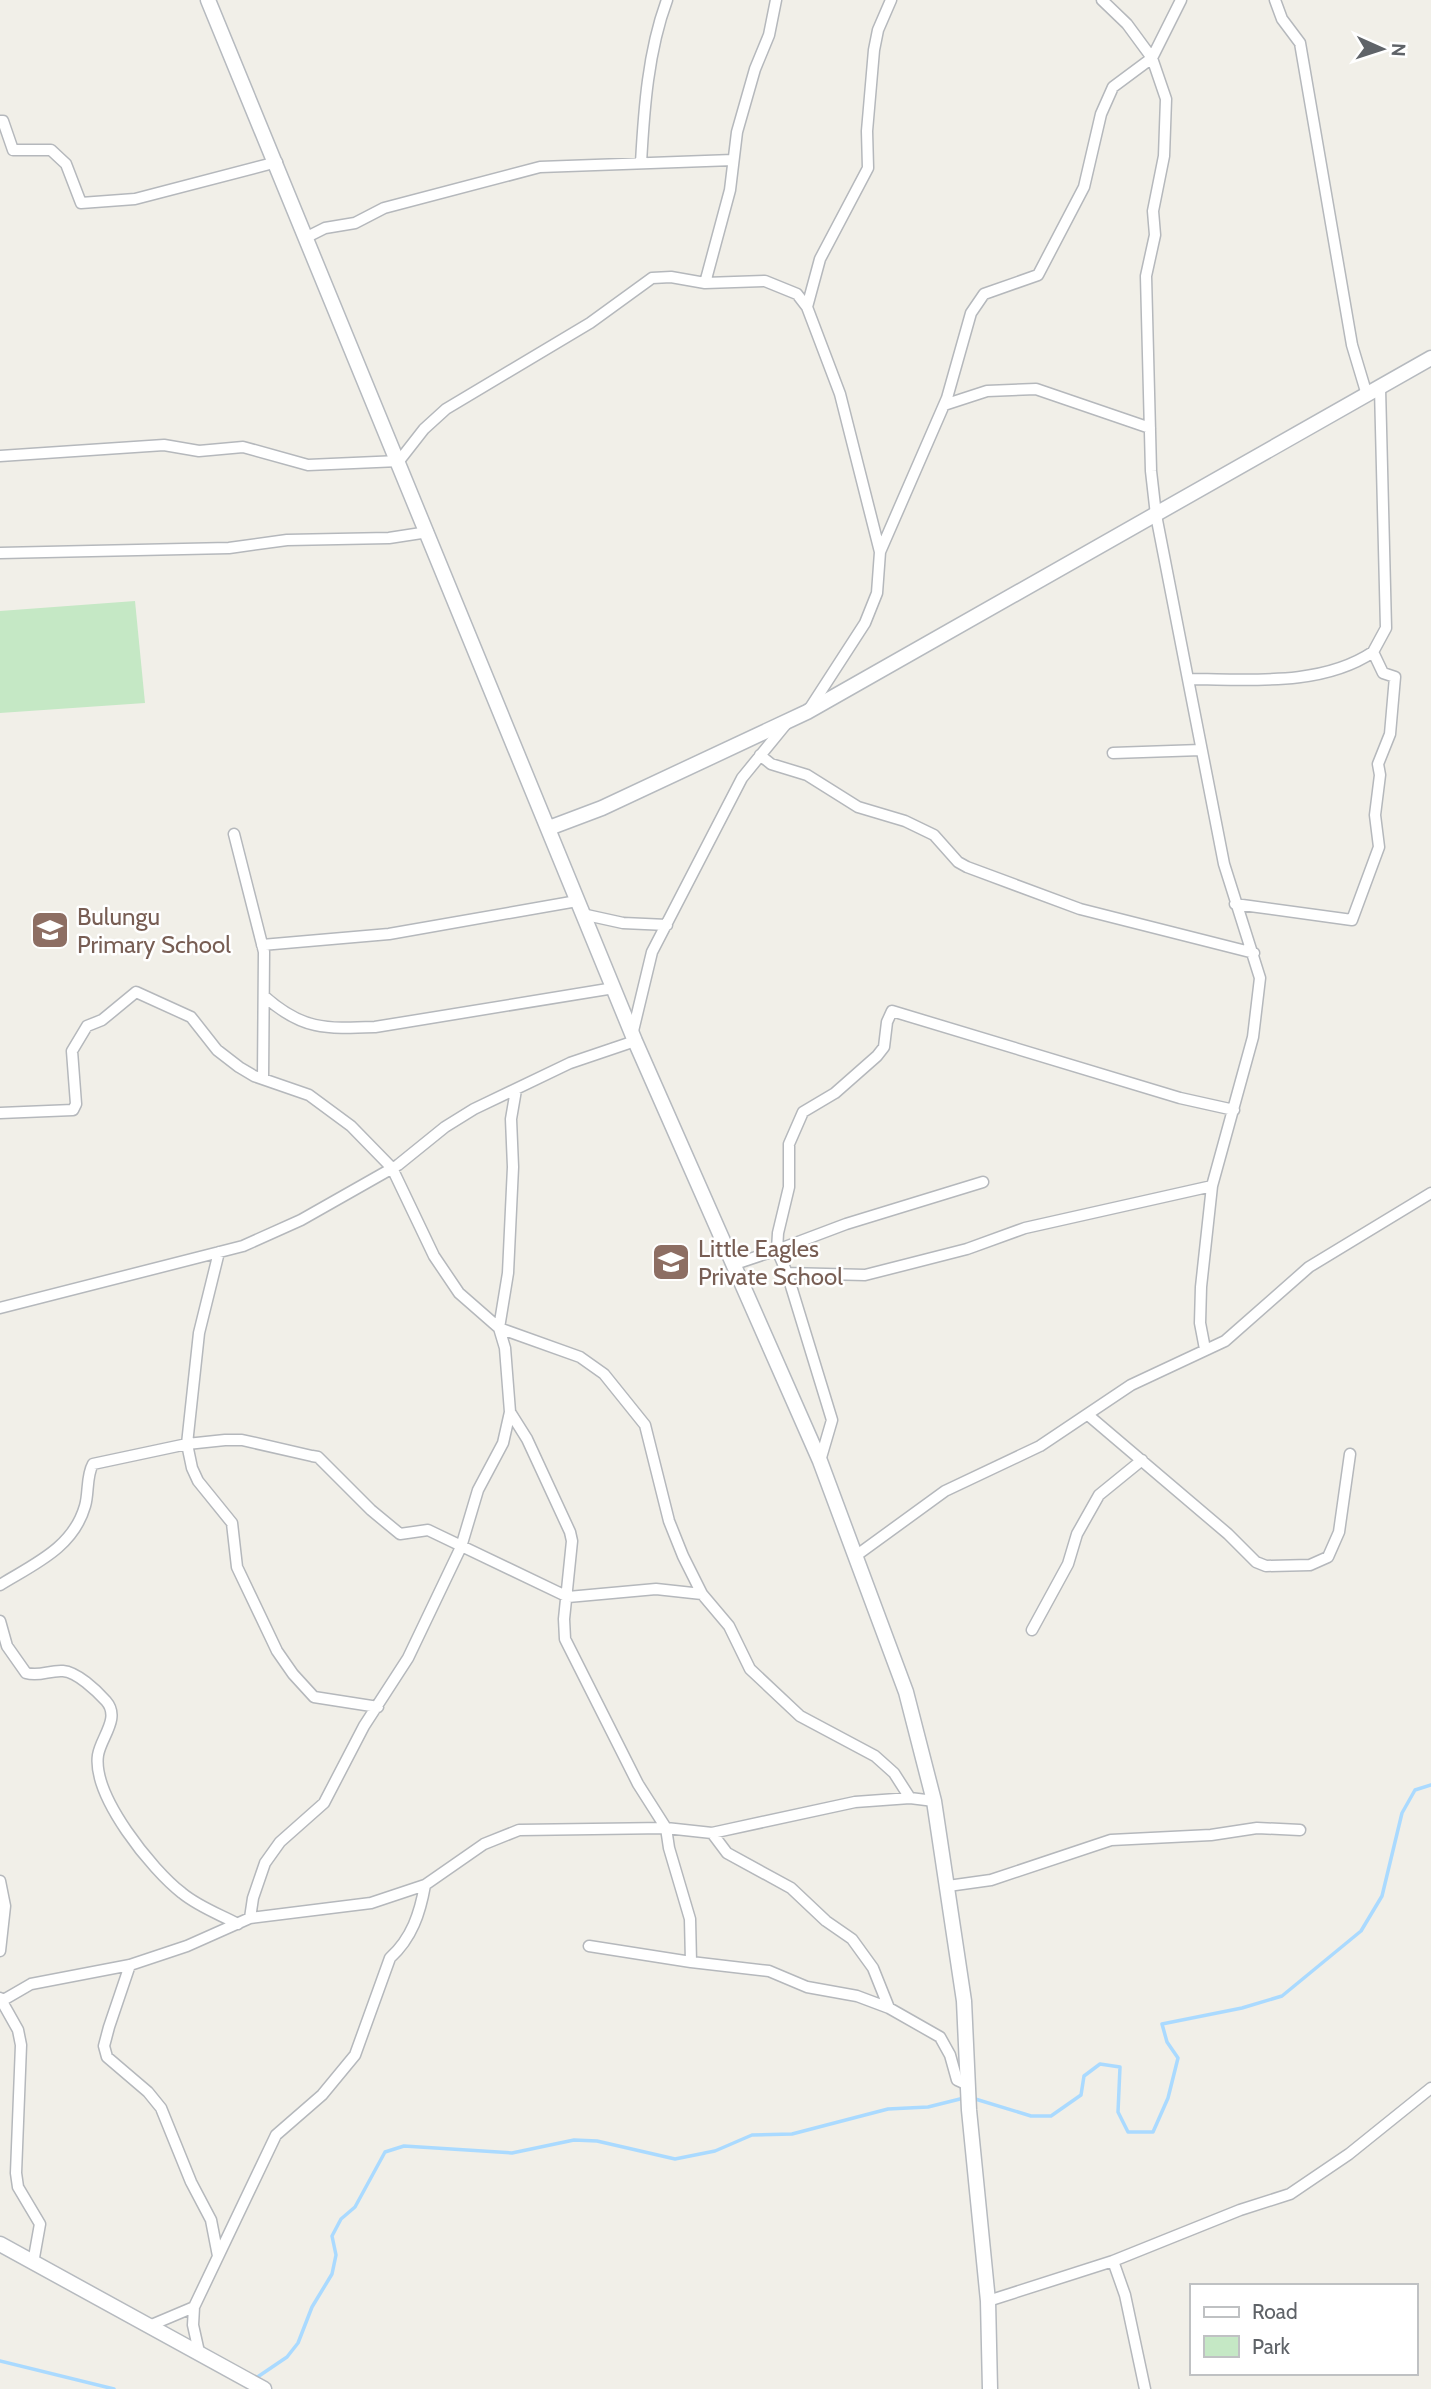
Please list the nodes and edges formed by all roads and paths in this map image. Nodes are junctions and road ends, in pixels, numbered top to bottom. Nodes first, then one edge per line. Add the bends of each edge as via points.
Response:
1 (208, 0) edge
2 (667, 0) edge
3 (776, 0) edge
4 (891, 0) edge
5 (1102, 0) edge
6 (1181, 0) edge
7 (1275, 0) edge
8 (1152, 58) junction
9 (0, 121) edge
10 (733, 159) junction
11 (277, 162) junction
12 (640, 163) junction
13 (307, 237) junction
14 (705, 283) junction
15 (807, 307) junction
16 (1431, 358) edge
17 (1380, 387) junction
18 (1367, 395) junction
19 (944, 405) junction
20 (1150, 428) junction
21 (0, 456) edge
22 (399, 461) junction
23 (1156, 515) junction
24 (428, 532) junction
25 (880, 552) junction
26 (0, 553) edge
27 (1373, 652) junction
28 (1188, 679) junction
29 (807, 712) junction
30 (788, 722) junction
31 (1201, 750) junction
32 (1112, 752) dead end
33 (760, 755) junction
34 (549, 828) junction
35 (234, 834) dead end
36 (1235, 904) junction
37 (580, 908) junction
38 (667, 925) junction
39 (262, 945) junction
40 (1254, 953) junction
41 (614, 988) junction
42 (264, 996) junction
43 (634, 1036) junction
44 (263, 1079) junction
45 (516, 1090) junction
46 (1234, 1110) junction
47 (0, 1113) edge
48 (392, 1168) junction
49 (983, 1182) dead end
50 (1212, 1186) junction
51 (1431, 1193) edge
52 (777, 1250) junction
53 (219, 1252) junction
54 (732, 1265) junction
55 (787, 1273) junction
56 (0, 1308) edge
57 (499, 1328) junction
58 (1205, 1349) junction
59 (510, 1412) junction
60 (1088, 1415) junction
61 (187, 1444) junction
62 (1350, 1454) dead end
63 (1142, 1460) junction
64 (820, 1461) junction
65 (461, 1547) junction
66 (857, 1555) junction
67 (0, 1585) edge
68 (702, 1594) junction
69 (568, 1597) junction
70 (0, 1621) edge
71 (1032, 1630) dead end
72 (378, 1707) junction
73 (910, 1798) junction
74 (934, 1801) junction
75 (666, 1828) junction
76 (1300, 1830) dead end
77 (712, 1833) junction
78 (0, 1881) edge
79 (425, 1885) junction
80 (948, 1886) junction
81 (250, 1918) junction
82 (238, 1924) junction
83 (589, 1946) dead end
84 (0, 1951) edge
85 (691, 1962) junction
86 (130, 1965) junction
87 (0, 2000) edge
88 (889, 2008) junction
89 (1431, 2088) edge
90 (969, 2089) junction
91 (0, 2244) edge
92 (218, 2256) junction
93 (1113, 2261) junction
94 (33, 2263) junction
95 (988, 2301) junction
96 (194, 2307) junction
97 (149, 2326) junction
98 (199, 2352) junction
99 (264, 2389) edge
100 (990, 2389) edge
101 (1145, 2389) edge

1 - 11 street
2 - 12 street via 644,106
3 - 10 street
4 - 15 street via 874,50 868,168 820,259
5 - 8 street
6 - 8 street
7 - 18 street via 1300,43 1352,345
8 - 19 street via 1112,88 1101,114 1084,187 1038,275 984,294 975,306
8 - 20 street via 1166,111 1164,156 1153,211 1155,235 1146,276
9 - 11 street via 13,150 51,150 66,164 81,204 147,196
10 - 12 street
10 - 14 street via 730,190
11 - 13 street
12 - 13 street via 540,167 384,208 355,223
13 - 22 street
14 - 15 street via 765,281 797,294
14 - 22 street via 660,276 640,284 590,323 446,409
15 - 25 street via 840,394
16 - 17 street
17 - 18 street
17 - 27 street via 1386,628
18 - 23 street
19 - 20 street via 987,391 1036,389
19 - 25 street
20 - 23 street
21 - 22 street via 164,445 199,451 243,447 308,465
22 - 24 street
23 - 28 street
23 - 29 street
24 - 26 street via 229,548
24 - 34 street
25 - 29 street via 877,593 865,623
27 - 28 street via 1358,662 1306,676
27 - 36 street via 1383,673 1395,677 1395,694 1390,734 1378,764 1378,847 1356,917
28 - 31 street
29 - 30 street
30 - 33 street
30 - 34 street
31 - 32 street
31 - 36 street
33 - 38 street via 742,778
33 - 40 street via 771,764 807,775 858,807 934,835 967,867 1080,909
34 - 37 street
35 - 39 street
36 - 40 street
37 - 38 street via 622,923
37 - 39 street via 389,934
37 - 41 street
38 - 43 street via 652,952
39 - 42 street
40 - 46 street via 1260,978 1258,1003
41 - 42 street via 374,1027 337,1028 308,1026
41 - 43 street
42 - 44 street
43 - 45 street
43 - 54 street
44 - 47 street via 223,1055 191,1017 136,992 102,1020 87,1026 72,1051 73,1110
44 - 48 street via 309,1095 351,1126
45 - 48 street via 445,1127
45 - 57 street via 511,1119 508,1273
46 - 50 street
46 - 52 street via 892,1011 884,1047 877,1056 835,1093 803,1112 789,1144 789,1187
48 - 53 street via 301,1220
48 - 57 street via 446,1276
49 - 52 street
50 - 55 street via 1025,1227 967,1249 865,1275
50 - 58 street via 1201,1287
51 - 58 street via 1309,1267 1232,1336
52 - 54 street
52 - 55 street
53 - 56 street
53 - 61 street via 199,1333
54 - 64 street
55 - 64 street via 832,1420
57 - 59 street
57 - 68 street via 580,1357 604,1374 637,1414 647,1431 669,1521
58 - 60 street via 1131,1385
59 - 65 street via 503,1443 478,1490
59 - 69 street via 570,1532
60 - 63 street
60 - 66 street via 1040,1446 946,1491
61 - 65 street via 242,1440 318,1457 400,1534 428,1530
61 - 67 street via 93,1464 86,1503 74,1532 55,1553
61 - 72 street via 198,1481 232,1523 237,1567 277,1651 293,1674 314,1697
62 - 63 street via 1335,1543 1328,1557 1310,1565 1286,1566 1256,1562
63 - 71 street via 1099,1495
64 - 66 street
65 - 69 street
65 - 72 street via 416,1643
66 - 74 street via 906,1692
68 - 69 street via 656,1589
68 - 73 street via 725,1619 750,1669 783,1703 875,1756 894,1773
69 - 75 street via 565,1639 638,1784
70 - 82 street via 7,1646 26,1673 64,1671 106,1701 112,1715 98,1760 110,1803 154,1867 182,1893
72 - 81 street via 324,1803 280,1842 265,1863
73 - 74 street
73 - 77 street via 855,1802
74 - 80 street
75 - 77 street
75 - 79 street via 519,1830 484,1844
75 - 85 street via 691,1919
76 - 80 street via 1257,1828 1111,1840 991,1881
77 - 88 street via 727,1853 791,1888 852,1939 873,1968
78 - 84 street via 5,1906
79 - 81 street via 371,1903
79 - 92 street via 419,1917 390,1958 355,2054 322,2095 276,2135
80 - 90 street via 964,2001
81 - 82 street
82 - 86 street
83 - 85 street
85 - 88 street via 769,1971 807,1987 857,1996
86 - 87 street via 31,1984
86 - 92 street via 104,2046 107,2057 162,2108 211,2220
87 - 94 street via 18,2030 21,2045 16,2173 18,2187 40,2224
88 - 90 street via 940,2037 957,2080
89 - 93 street via 1290,2194
90 - 95 street
91 - 94 street
92 - 96 street
93 - 95 street
93 - 101 street
94 - 97 street
95 - 100 street
96 - 97 street
96 - 98 street
97 - 98 street
98 - 99 street

